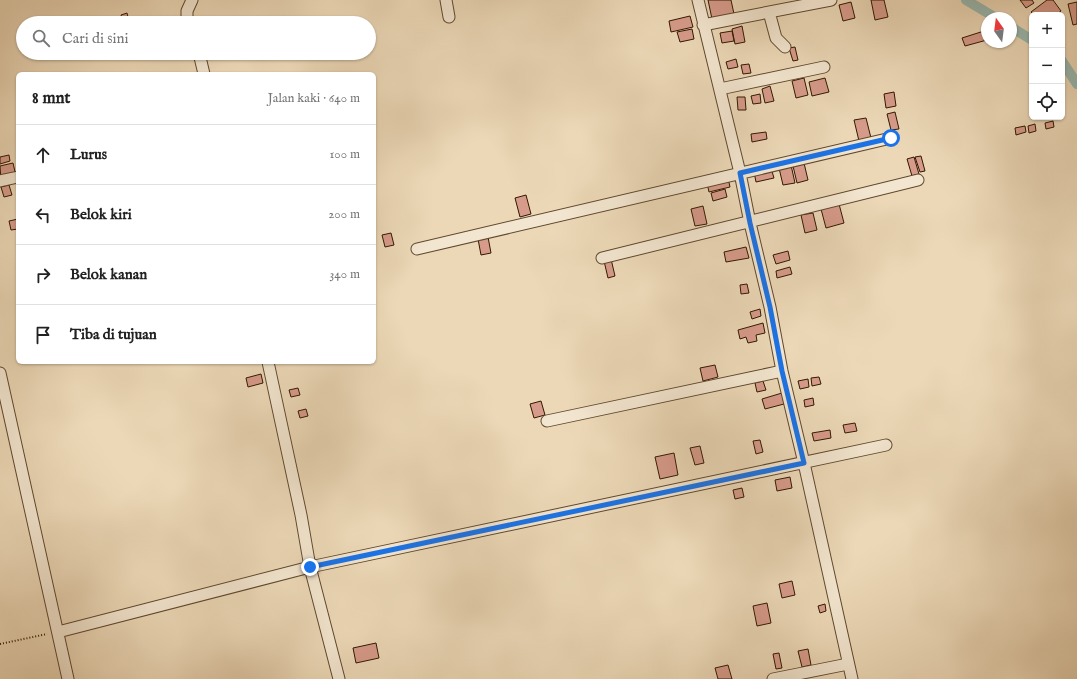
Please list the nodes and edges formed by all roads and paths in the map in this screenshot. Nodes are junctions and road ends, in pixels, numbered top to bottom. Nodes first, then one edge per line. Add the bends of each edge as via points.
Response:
1 (192, 0) edge
2 (446, 0) edge
3 (698, 0) edge
4 (831, 0) edge
5 (769, 12) junction
6 (187, 16) edge
7 (449, 17) dead end
8 (703, 25) junction
9 (785, 47) dead end
10 (201, 60) edge
11 (824, 67) dead end
12 (204, 72) edge
13 (720, 89) junction
14 (891, 138) dead end
15 (740, 173) junction
16 (16, 177) edge
17 (918, 180) dead end
18 (0, 181) edge
19 (750, 223) junction
20 (417, 249) dead end
21 (602, 258) dead end
22 (268, 364) edge
23 (782, 371) junction
24 (0, 373) edge
25 (547, 421) dead end
26 (886, 445) dead end
27 (804, 463) junction
28 (310, 567) junction
29 (58, 632) junction
30 (0, 644) edge
31 (848, 664) junction
32 (68, 679) edge
33 (338, 679) edge
34 (773, 679) edge
35 (852, 679) edge

1 - 6 street
2 - 7 street
3 - 8 street
4 - 5 street
5 - 8 street
5 - 9 street via 776,38
8 - 13 street
10 - 12 street
11 - 13 street
13 - 15 street
14 - 15 street
15 - 19 street
15 - 20 street
16 - 18 street
17 - 19 street
19 - 21 street
19 - 23 street
22 - 28 street
23 - 25 street
23 - 27 street
24 - 29 street
26 - 27 street
27 - 28 street
27 - 31 street
28 - 29 street
28 - 33 street
29 - 30 path
29 - 32 street
31 - 34 street
31 - 35 street

